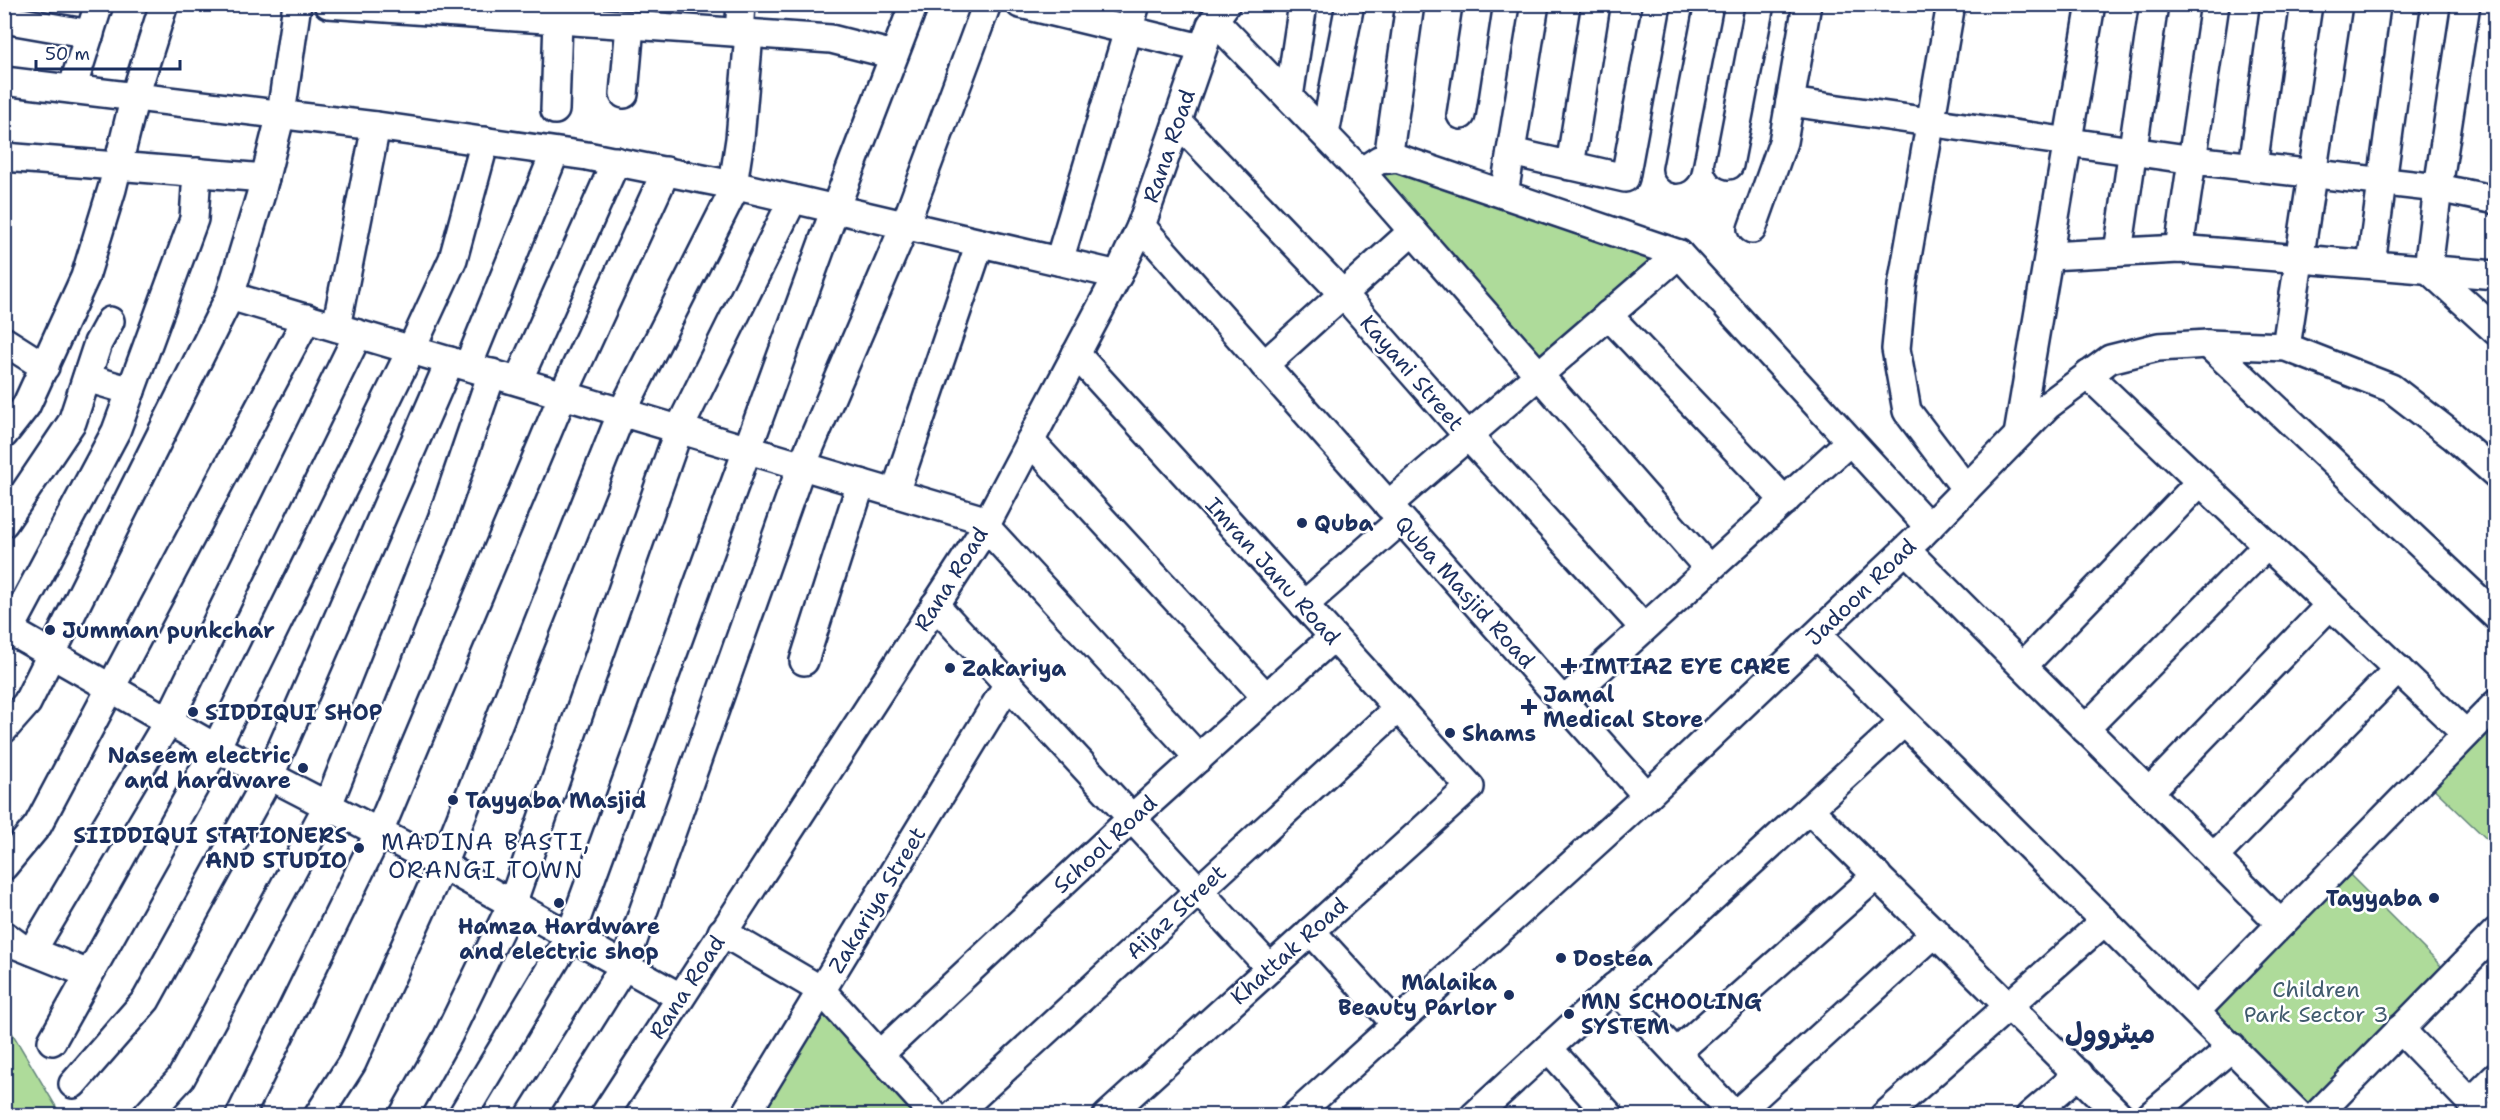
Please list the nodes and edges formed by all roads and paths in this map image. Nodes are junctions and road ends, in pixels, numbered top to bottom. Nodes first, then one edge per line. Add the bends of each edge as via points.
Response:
1 (99, 4) edge
2 (164, 4) edge
3 (297, 4) edge
4 (328, 4) edge
5 (741, 4) edge
6 (914, 4) edge
7 (987, 4) edge
8 (1020, 4) edge
9 (1136, 4) edge
10 (1303, 4) edge
11 (1350, 4) edge
12 (1410, 4) edge
13 (1478, 4) edge
14 (1535, 4) edge
15 (1596, 4) edge
16 (1657, 4) edge
17 (1709, 4) edge
18 (1760, 4) edge
19 (1807, 4) edge
20 (1951, 4) edge
21 (2091, 4) edge
22 (2154, 4) edge
23 (2215, 4) edge
24 (2275, 4) edge
25 (2338, 4) edge
26 (2406, 4) edge
27 (2466, 4) edge
28 (455, 9) edge
29 (1220, 12) edge
30 (4, 19) edge
31 (640, 19) edge
32 (558, 20) junction
33 (1128, 30) junction
34 (744, 33) junction
35 (90, 34) junction
36 (1202, 48) junction
37 (894, 55) junction
38 (4, 81) edge
39 (72, 89) junction
40 (624, 94) dead end
41 (135, 96) junction
42 (1289, 97) junction
43 (1790, 102) junction
44 (555, 110) dead end
45 (281, 114) junction
46 (1461, 115) dead end
47 (1177, 121) junction
48 (1930, 122) junction
49 (376, 126) junction
50 (1324, 134) junction
51 (485, 141) junction
52 (2069, 141) junction
53 (2134, 150) junction
54 (555, 152) junction
55 (1511, 152) junction
56 (4, 157) edge
57 (1388, 159) junction
58 (2194, 160) junction
59 (616, 161) junction
60 (1729, 165) dead end
61 (117, 166) junction
62 (1570, 166) junction
63 (2253, 167) junction
64 (1677, 169) dead end
65 (666, 171) junction
66 (197, 172) junction
67 (1361, 172) junction
68 (2312, 175) junction
69 (265, 178) junction
70 (2381, 180) junction
71 (734, 185) junction
72 (2438, 188) junction
73 (1504, 194) junction
74 (793, 199) junction
75 (2496, 200) edge
76 (835, 209) junction
77 (904, 225) junction
78 (1141, 226) junction
79 (1752, 229) dead end
80 (1413, 231) junction
81 (980, 243) junction
82 (2179, 249) junction
83 (2118, 252) junction
84 (1679, 254) junction
85 (2049, 256) junction
86 (2300, 257) junction
87 (1059, 261) junction
88 (2371, 264) junction
89 (2428, 269) junction
90 (1118, 275) junction
91 (2496, 275) edge
92 (1343, 294) junction
93 (230, 296) junction
94 (1608, 315) junction
95 (307, 318) junction
96 (110, 321) dead end
97 (347, 330) junction
98 (2496, 331) edge
99 (6, 344) edge
100 (2208, 344) junction
101 (2286, 347) junction
102 (411, 350) junction
103 (1076, 354) junction
104 (1264, 365) junction
105 (45, 367) junction
106 (470, 367) junction
107 (1539, 375) junction
108 (2088, 375) junction
109 (87, 378) junction
110 (518, 381) junction
111 (131, 391) junction
112 (563, 395) junction
113 (622, 412) junction
114 (679, 429) junction
115 (4, 434) edge
116 (1468, 435) junction
117 (2018, 435) junction
118 (1030, 441) junction
119 (1849, 442) junction
120 (747, 449) junction
121 (802, 466) junction
122 (2496, 474) edge
123 (2200, 482) junction
124 (861, 483) junction
125 (1966, 489) junction
126 (895, 493) junction
127 (1785, 501) junction
128 (1394, 512) junction
129 (4, 523) edge
130 (986, 523) junction
131 (1929, 527) junction
132 (2267, 545) junction
133 (1906, 550) junction
134 (1709, 569) junction
135 (935, 605) junction
136 (1304, 605) junction
137 (2330, 605) junction
138 (2496, 616) edge
139 (1644, 628) junction
140 (6, 630) edge
141 (1817, 635) junction
142 (1333, 637) junction
143 (53, 654) junction
144 (804, 662) dead end
145 (2023, 666) junction
146 (2398, 669) junction
147 (1008, 684) junction
148 (112, 687) junction
149 (1266, 697) junction
150 (1563, 702) junction
151 (2496, 704) edge
152 (1398, 708) junction
153 (169, 720) junction
154 (1904, 722) junction
155 (4, 729) edge
156 (2085, 729) junction
157 (2466, 734) junction
158 (216, 748) junction
159 (1199, 758) junction
160 (270, 775) junction
161 (1470, 787) joint
162 (2149, 792) junction
163 (1647, 796) junction
164 (328, 805) junction
165 (1809, 809) junction
166 (1131, 818) junction
167 (379, 832) junction
168 (2214, 857) junction
169 (442, 865) junction
170 (4, 866) edge
171 (1877, 875) junction
172 (1199, 891) junction
173 (512, 904) junction
174 (2105, 921) junction
175 (2281, 924) junction
176 (1311, 931) junction
177 (722, 932) junction
178 (1935, 932) junction
179 (2496, 932) edge
180 (4, 935) edge
181 (570, 936) junction
182 (32, 951) junction
183 (624, 966) junction
184 (1270, 968) junction
185 (89, 974) junction
186 (1614, 987) junction
187 (821, 990) junction
188 (680, 997) junction
189 (2010, 1005) junction
190 (2196, 1011) junction
191 (1396, 1024) junction
192 (2400, 1029) junction
193 (52, 1041) dead end
194 (2232, 1047) junction
195 (1548, 1048) junction
196 (1676, 1053) junction
197 (880, 1054) junction
198 (2079, 1074) junction
199 (2496, 1077) edge
200 (73, 1084) dead end
201 (2477, 1109) edge
202 (1477, 1114) edge
203 (1735, 1115) edge
204 (146, 1116) edge
205 (240, 1116) edge
206 (318, 1116) edge
207 (403, 1116) edge
208 (462, 1116) edge
209 (530, 1116) edge
210 (604, 1116) edge
211 (745, 1116) edge
212 (935, 1116) edge
213 (953, 1116) edge
214 (1107, 1116) edge
215 (1295, 1116) edge
216 (1610, 1116) edge
217 (1884, 1116) edge
218 (2030, 1116) edge
219 (2120, 1116) edge
220 (2150, 1116) edge
221 (2301, 1116) edge
222 (2316, 1116) edge

1 - 35 street
2 - 41 street
3 - 45 street
4 - 28 street
5 - 34 street
6 - 37 street
7 - 77 street
8 - 33 street
9 - 33 street
10 - 42 street
11 - 50 street
12 - 57 street
13 - 46 street
14 - 55 street
15 - 62 street
16 - 62 street via 1625,178
17 - 64 street
18 - 60 street
19 - 43 street
20 - 48 street
21 - 52 street
22 - 53 street
23 - 58 street
24 - 63 street
25 - 68 street
26 - 70 street
27 - 72 street
28 - 32 street
29 - 36 street, Rana Road
29 - 42 street
30 - 35 street
31 - 32 street
31 - 34 street
31 - 40 street
32 - 44 street
33 - 36 street
33 - 87 street
34 - 37 street via 831,39
34 - 71 street
35 - 39 street
36 - 47 street, Rana Road
37 - 76 street
38 - 39 street
39 - 41 street
41 - 45 street
41 - 61 street
42 - 50 street
43 - 48 street
43 - 79 street via 1783,142
45 - 49 street
45 - 69 street
47 - 78 street, Rana Road
47 - 92 street, Kayani Street
48 - 52 street
48 - 125 street via 1902,286 1896,349 1906,411
49 - 51 street
49 - 97 street
50 - 67 street
51 - 54 street
51 - 102 street via 453,259
52 - 53 street
52 - 85 street
53 - 58 street
53 - 83 street
54 - 59 street
54 - 106 street
55 - 62 street
55 - 73 street
56 - 61 street
57 - 67 street via 1379,160
57 - 73 street via 1397,158
58 - 63 street
58 - 82 street
59 - 65 street
59 - 110 street
61 - 66 street
61 - 105 street via 85,277
63 - 68 street
65 - 71 street
65 - 112 street
66 - 69 street
66 - 111 street via 194,219
67 - 80 street
68 - 70 street
68 - 86 street
69 - 93 street
70 - 72 street
70 - 88 street
71 - 74 street
71 - 113 street
72 - 75 street
72 - 89 street
73 - 84 street
74 - 76 street
74 - 114 street
76 - 77 street
76 - 120 street
77 - 81 street
77 - 121 street
78 - 90 street, Rana Road
78 - 104 street, Quba Masjid Road
80 - 92 street
80 - 107 street
81 - 87 street
81 - 126 street
82 - 83 street
82 - 86 street
83 - 85 street
84 - 94 street
84 - 119 street
85 - 117 street
86 - 88 street
86 - 101 street
87 - 90 street
88 - 89 street
89 - 91 street
89 - 98 street
90 - 103 street, Rana Road
92 - 104 street
92 - 116 street, Kayani Street
93 - 95 street
93 - 143 street
94 - 107 street
94 - 127 street
95 - 97 street
95 - 148 street
96 - 109 street
97 - 102 street
97 - 153 street
99 - 105 street
100 - 101 street, Jadoon Road
100 - 108 street, Jadoon Road via 2158,347 2110,359
100 - 138 street
101 - 122 street, Jadoon Road via 2391,388
102 - 106 street
102 - 158 street
103 - 118 street, Rana Road
103 - 136 street, Imran Janu Road
104 - 128 street, Quba Masjid Road
105 - 115 street via 26,406
106 - 110 street
106 - 160 street
106 - 164 street via 442,519
107 - 116 street
107 - 134 street
108 - 117 street, Jadoon Road via 2047,406
108 - 123 street
109 - 111 street
109 - 129 street via 72,422
110 - 112 street
111 - 140 street via 116,431
112 - 113 street
112 - 167 street
113 - 114 street
113 - 169 street
114 - 120 street
114 - 173 street
116 - 128 street
116 - 139 street, Kayani Street
117 - 125 street, Jadoon Road
118 - 130 street, Rana Road
118 - 149 street
119 - 127 street
119 - 131 street
120 - 121 street
120 - 181 street
121 - 124 street
121 - 183 street
123 - 132 street
123 - 145 street
124 - 126 street
124 - 144 street
125 - 131 street, Jadoon Road
126 - 130 street
127 - 134 street
128 - 136 street
128 - 150 street, Quba Masjid Road
130 - 135 street, Rana Road
130 - 159 street
131 - 133 street, Jadoon Road
132 - 137 street
132 - 156 street
133 - 141 street, Jadoon Road
133 - 145 street
134 - 139 street
135 - 147 street
135 - 177 street, Rana Road
136 - 142 street, Imran Janu Road
137 - 146 street
137 - 162 street
139 - 150 street
140 - 143 street
141 - 154 street
141 - 163 street, Jadoon Road
142 - 149 street, School Road
142 - 152 street, Imran Janu Road
143 - 148 street
143 - 155 street via 27,704
145 - 156 street
146 - 157 street
146 - 168 street
147 - 166 street
147 - 187 street, Zakariya Street
148 - 153 street
148 - 170 street via 38,825
149 - 159 street, School Road
150 - 163 street, Quba Masjid Road
151 - 157 street
152 - 161 street, Imran Janu Road
152 - 172 street, Aijaz Street
153 - 158 street
153 - 182 street
154 - 165 street
154 - 174 street
156 - 162 street
157 - 175 street
158 - 160 street
158 - 185 street
159 - 166 street, School Road
160 - 164 street
160 - 200 street via 146,1000
161 - 176 street, Khattak Road
162 - 168 street
163 - 191 street, Jadoon Road
164 - 167 street
164 - 204 street via 180,1078
165 - 171 street
165 - 186 street
166 - 172 street
166 - 197 street, School Road
167 - 169 street
167 - 205 street
168 - 175 street
169 - 173 street
169 - 206 street via 352,1063
171 - 178 street
171 - 196 street
172 - 184 street
172 - 213 street, Aijaz Street
173 - 181 street
173 - 207 street via 448,1036
174 - 189 street
174 - 190 street
175 - 190 street
176 - 184 street, Khattak Road
176 - 191 street
177 - 187 street
177 - 188 street, Rana Road
178 - 189 street
178 - 203 street
179 - 192 street
180 - 182 street
181 - 183 street
181 - 208 street
182 - 185 street
183 - 188 street
183 - 209 street
184 - 214 street, Khattak Road
185 - 193 street
186 - 195 street
186 - 196 street
187 - 197 street
187 - 211 street, Zakariya Street
188 - 210 street, Rana Road
189 - 198 street
189 - 217 street
190 - 194 street
191 - 215 street, Jadoon Road
192 - 201 street
192 - 222 street
194 - 220 street
194 - 221 street
195 - 202 street
195 - 216 street
196 - 203 street
197 - 212 street
198 - 218 street
198 - 219 street
199 - 201 street

